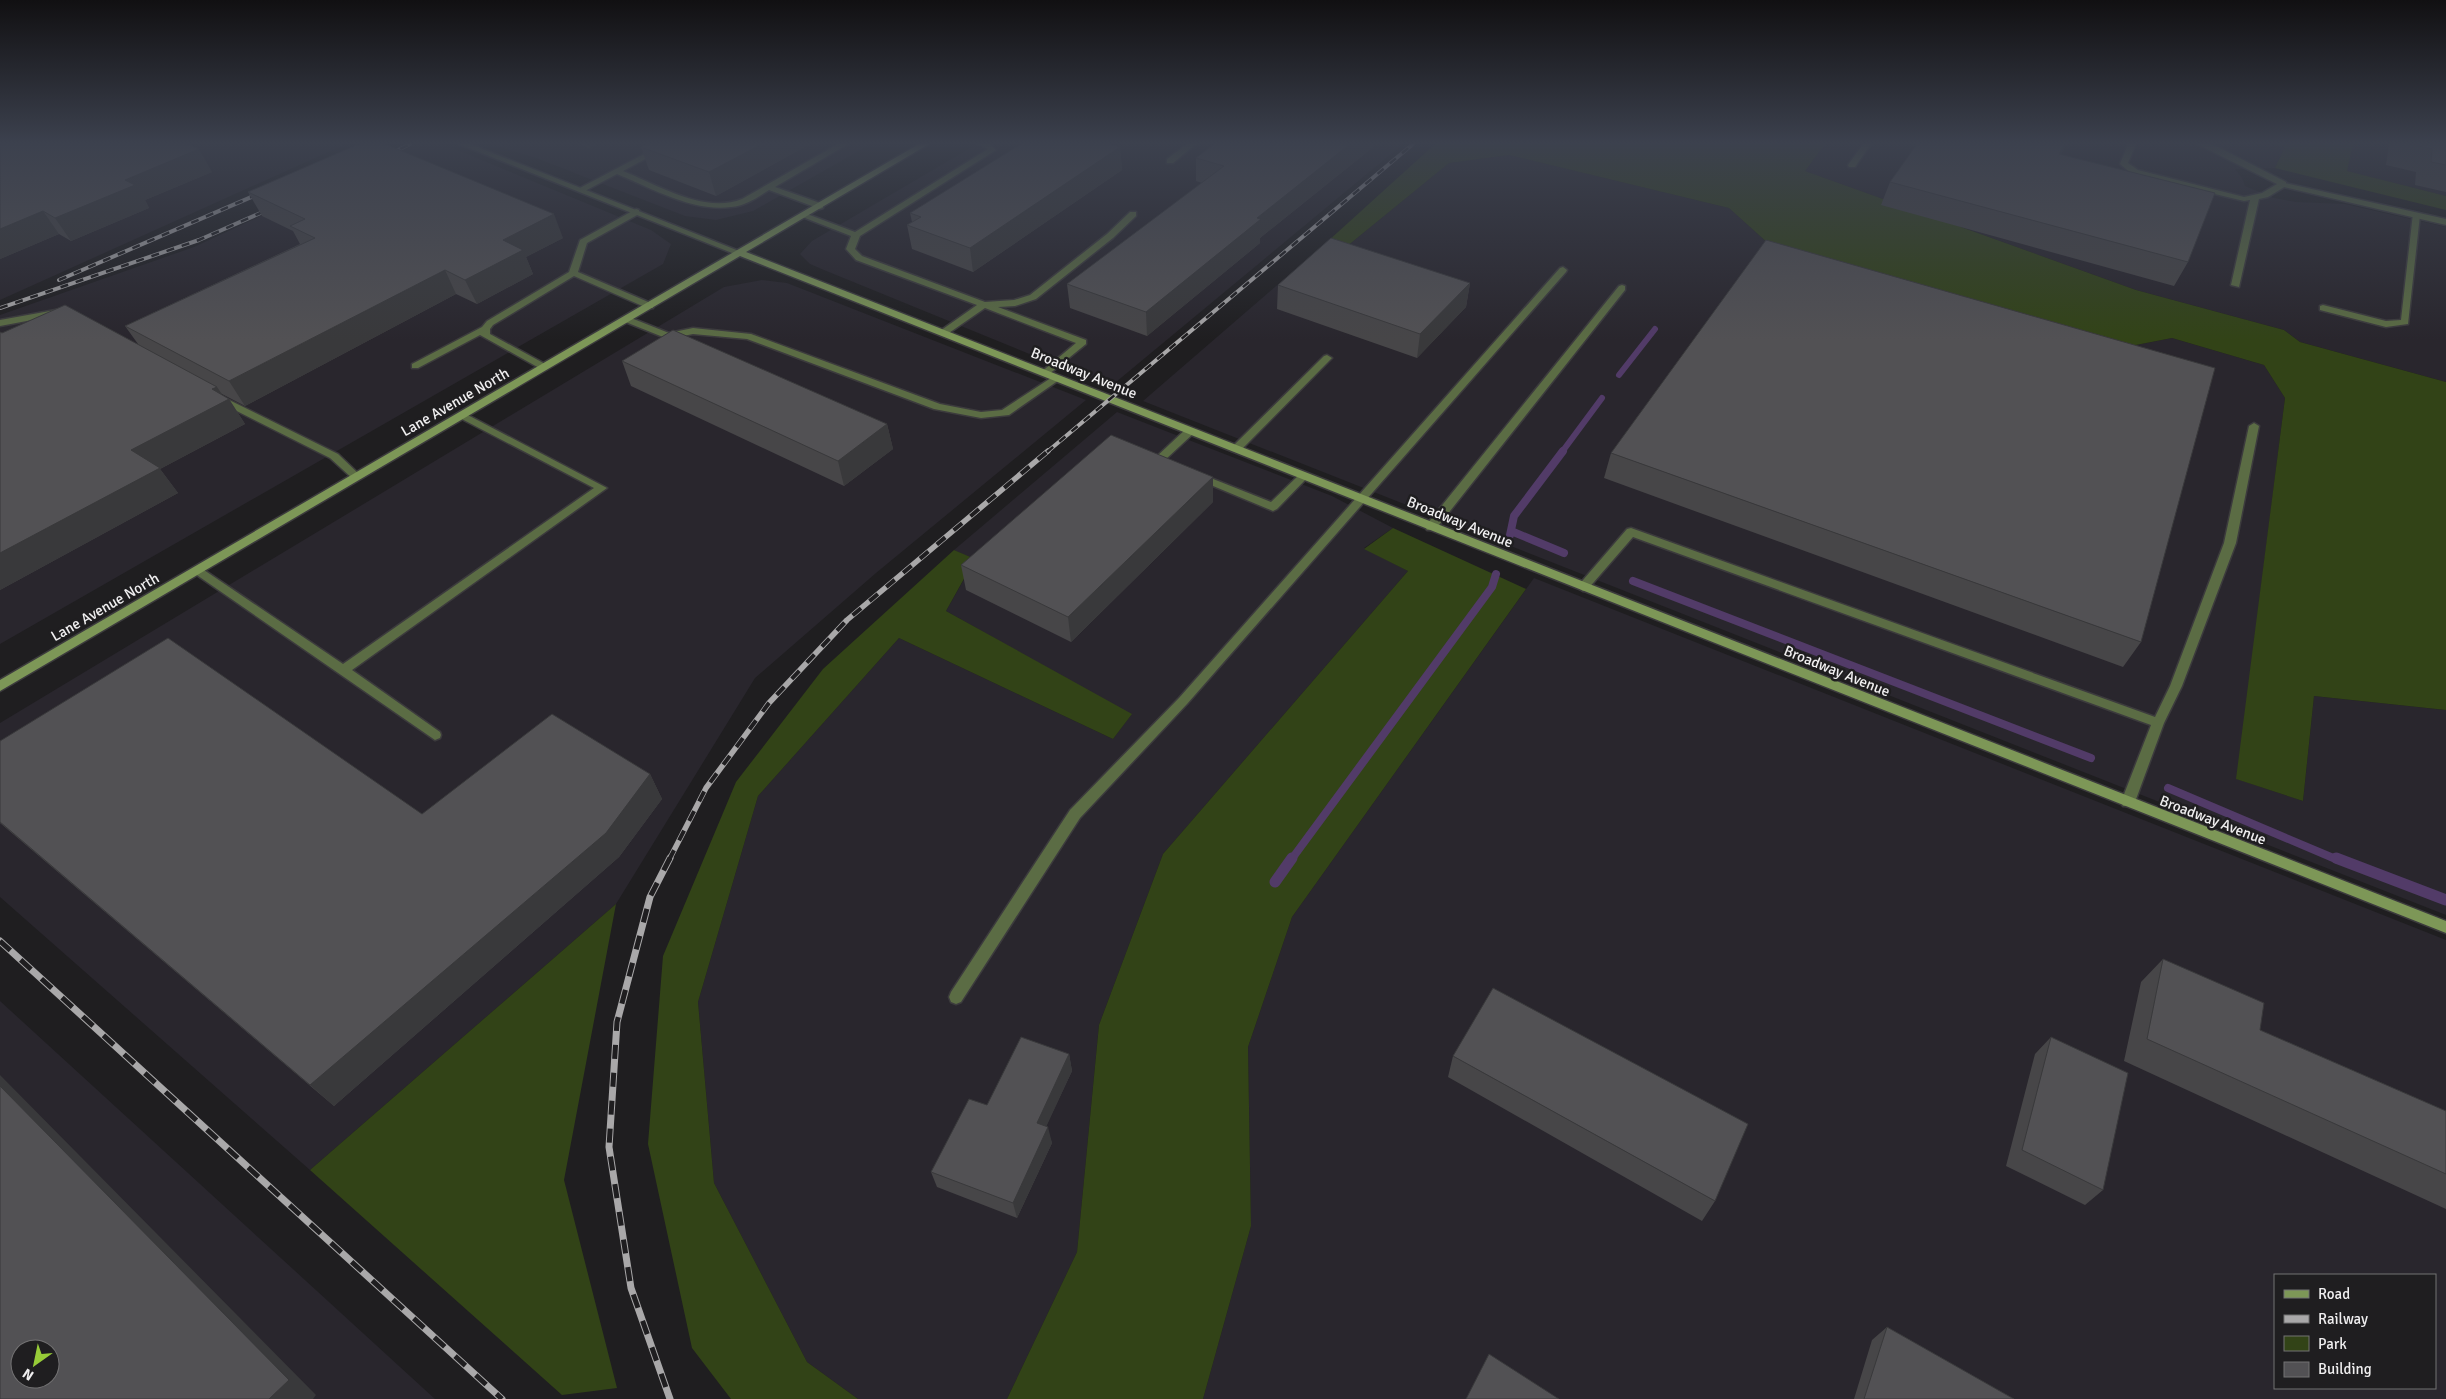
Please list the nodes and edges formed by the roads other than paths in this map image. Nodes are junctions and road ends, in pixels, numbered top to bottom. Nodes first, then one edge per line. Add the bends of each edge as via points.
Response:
1 (629, 209) edge
2 (815, 209) edge
3 (897, 209) edge
4 (2252, 209) edge
5 (2391, 209) edge
6 (636, 212) junction
7 (1133, 214) dead end
8 (2416, 215) junction
9 (804, 216) junction
10 (2446, 222) edge
11 (856, 235) junction
12 (740, 253) junction
13 (1563, 270) dead end
14 (573, 273) junction
15 (2236, 285) dead end
16 (1622, 288) dead end
17 (984, 304) junction
18 (650, 306) junction
19 (2323, 308) dead end
20 (68, 316) edge
21 (626, 319) junction
22 (0, 323) edge
23 (485, 329) junction
24 (943, 333) junction
25 (1326, 358) dead end
26 (415, 366) dead end
27 (544, 368) junction
28 (1045, 373) junction
29 (1058, 378) junction
30 (205, 390) edge
31 (462, 415) junction
32 (2254, 426) dead end
33 (1190, 431) junction
34 (1236, 449) junction
35 (1304, 476) junction
36 (357, 477) junction
37 (1362, 499) junction
38 (1432, 526) junction
39 (197, 571) junction
40 (1583, 587) junction
41 (343, 670) junction
42 (0, 686) edge
43 (2158, 723) junction
44 (435, 735) dead end
45 (2128, 802) junction
46 (2446, 927) edge
47 (956, 997) dead end

1 - 6 street, Broadway Avenue
2 - 9 street, Lane Avenue North
3 - 11 street
4 - 15 street
5 - 8 street
6 - 12 street, Broadway Avenue
6 - 14 street via 584,242
7 - 17 street via 1033,297 1015,303
8 - 10 street
8 - 19 street via 2405,322 2386,324
9 - 11 street
9 - 12 street, Lane Avenue North
11 - 17 street via 850,249 859,258
12 - 18 street, Lane Avenue North
12 - 24 street, Broadway Avenue
13 - 37 street
14 - 18 street
14 - 23 street
16 - 38 street
17 - 24 street
17 - 28 street via 1083,342
18 - 21 street, Lane Avenue North
20 - 22 street via 60,311
21 - 27 street, Lane Avenue North
21 - 29 street via 668,336 694,331 748,336 938,407 981,416 1005,413
23 - 26 street
23 - 27 street via 485,335
24 - 28 street, Broadway Avenue
25 - 34 street
27 - 31 street, Lane Avenue North
28 - 29 street, Broadway Avenue
29 - 33 street, Broadway Avenue
30 - 36 street via 334,456
31 - 36 street, Lane Avenue North
31 - 41 street via 602,488
32 - 43 street via 2230,543 2176,686
33 - 34 street, Broadway Avenue
33 - 35 street via 1159,460 1273,507
34 - 35 street, Broadway Avenue
35 - 37 street, Broadway Avenue
36 - 39 street, Lane Avenue North
37 - 38 street, Broadway Avenue
37 - 47 street via 1183,701 1075,814
38 - 40 street, Broadway Avenue
39 - 41 street
39 - 42 street, Lane Avenue North
40 - 43 street via 1631,532
40 - 45 street, Broadway Avenue
41 - 44 street
43 - 45 street
45 - 46 street, Broadway Avenue

